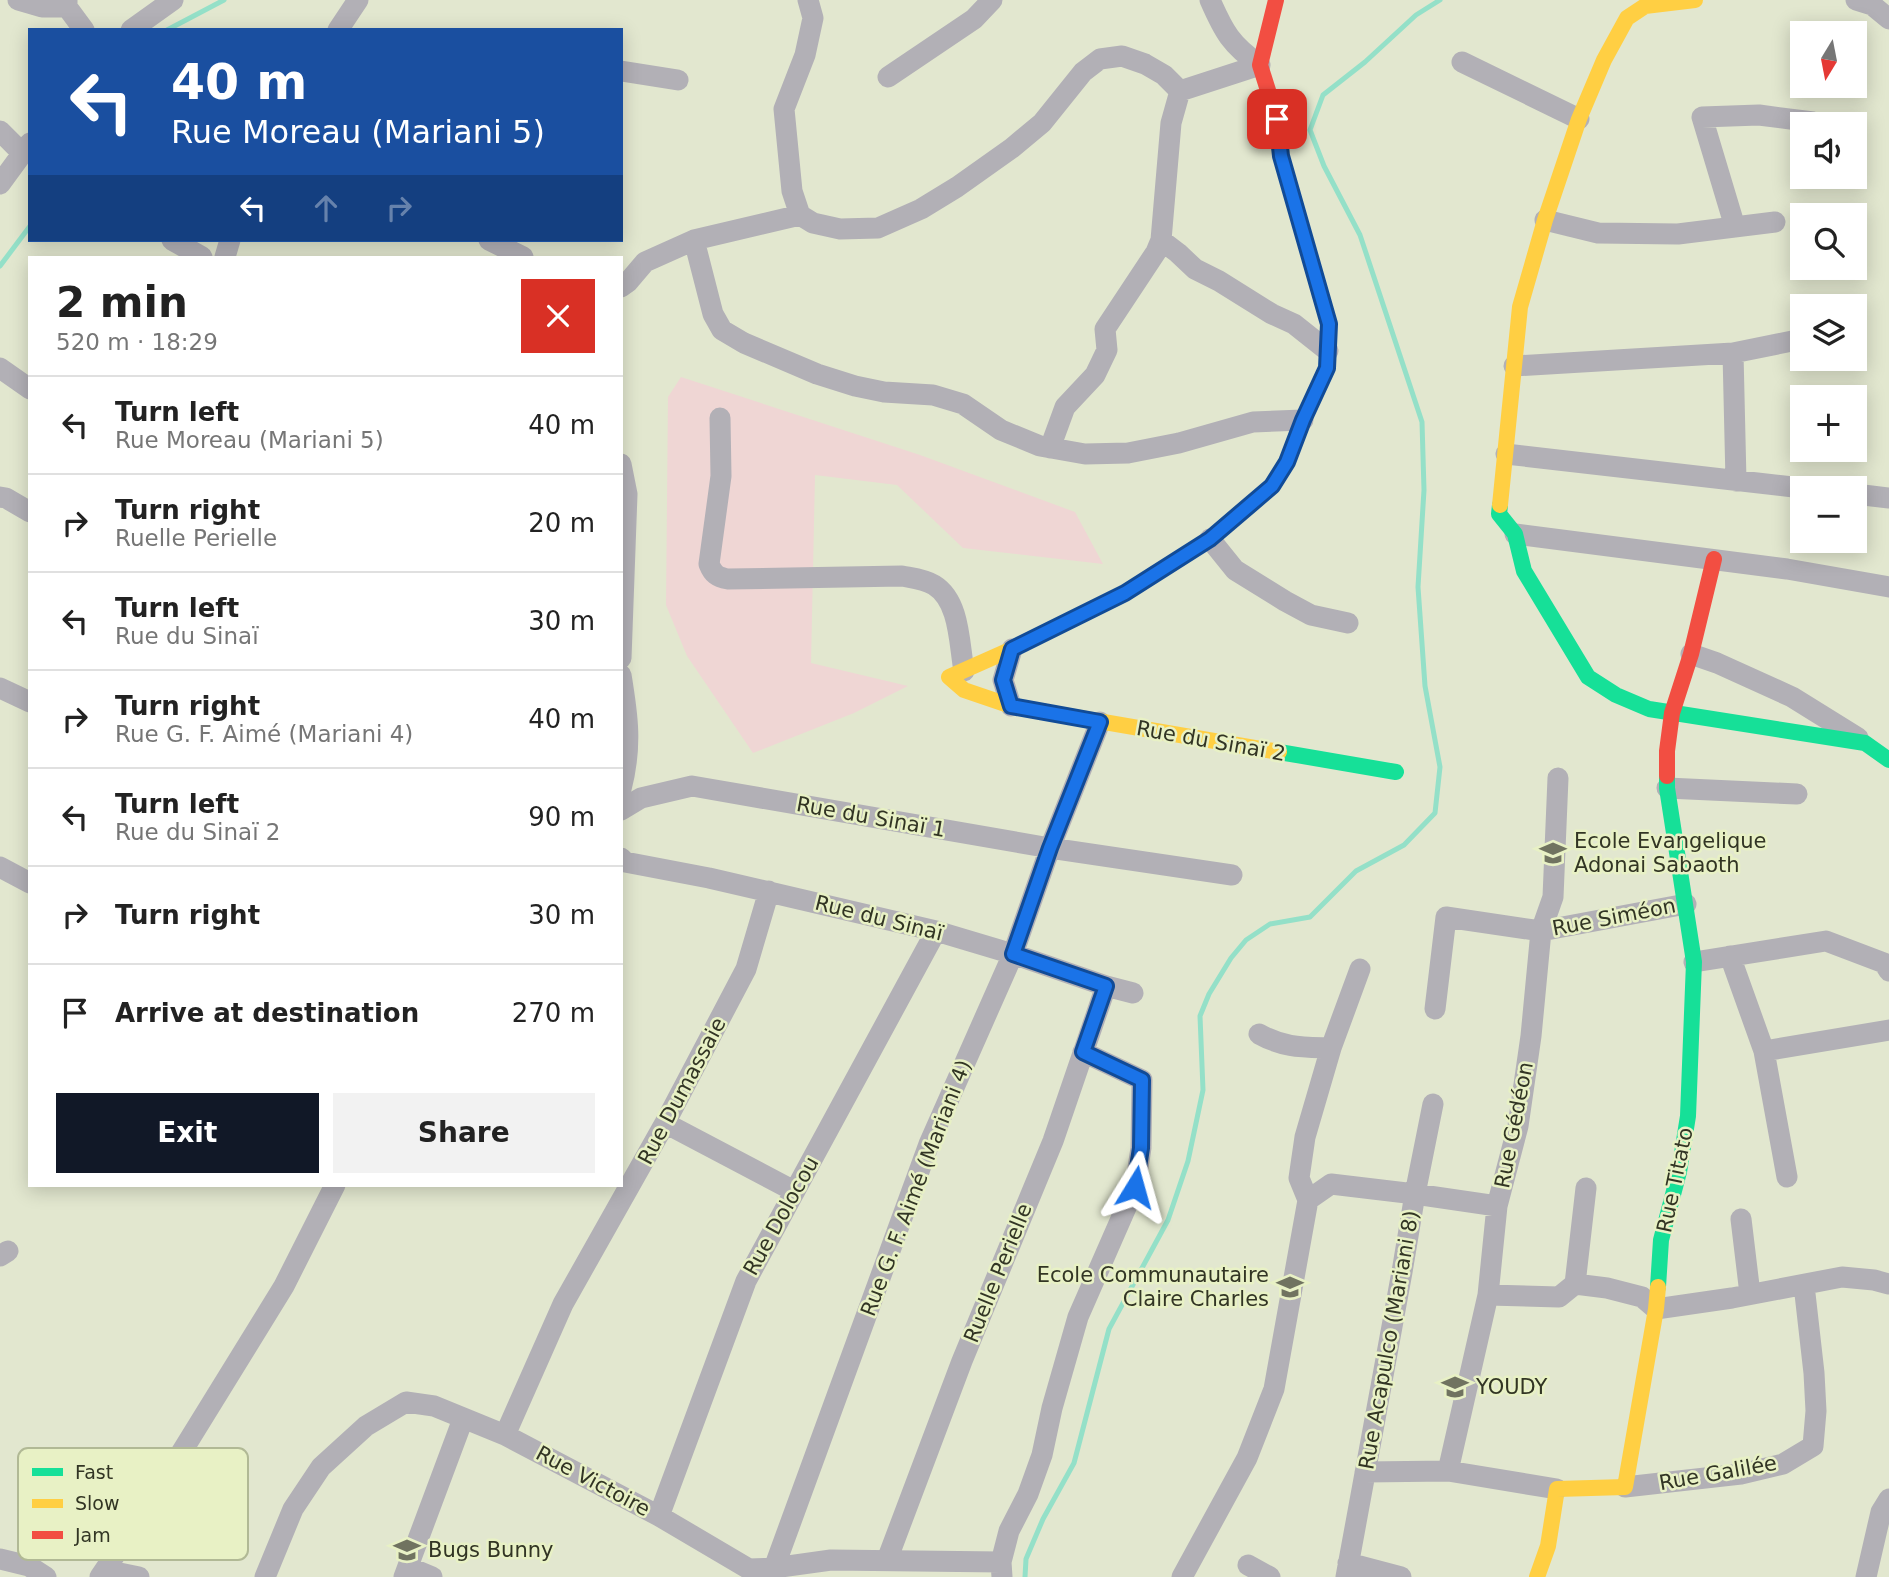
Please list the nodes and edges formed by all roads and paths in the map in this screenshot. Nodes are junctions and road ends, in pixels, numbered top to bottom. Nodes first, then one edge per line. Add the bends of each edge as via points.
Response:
1 (18, 0) edge
2 (173, 0) edge
3 (358, 0) edge
4 (808, 0) edge
5 (992, 0) edge
6 (1210, 0) edge
7 (1276, 0) edge
8 (1695, 0) edge
9 (1856, 0) edge
10 (67, 4) edge
11 (1889, 19) edge
12 (83, 28) edge
13 (134, 28) edge
14 (339, 28) edge
15 (1462, 62) dead end
16 (1260, 65) junction
17 (623, 71) edge
18 (888, 77) dead end
19 (678, 80) dead end
20 (1180, 92) junction
21 (1579, 119) junction
22 (1790, 119) edge
23 (0, 131) edge
24 (27, 149) edge
25 (0, 184) edge
26 (800, 215) junction
27 (1545, 220) junction
28 (1776, 222) dead end
29 (1735, 227) junction
30 (694, 240) junction
31 (1161, 240) junction
32 (176, 242) edge
33 (493, 242) edge
34 (200, 256) edge
35 (521, 256) edge
36 (623, 286) edge
37 (1790, 341) edge
38 (1328, 351) junction
39 (1733, 353) junction
40 (1514, 366) junction
41 (0, 368) edge
42 (28, 388) edge
43 (720, 418) dead end
44 (1303, 420) junction
45 (1049, 448) junction
46 (1506, 454) junction
47 (623, 474) edge
48 (1736, 481) junction
49 (1790, 487) edge
50 (1867, 495) edge
51 (0, 497) edge
52 (1889, 498) edge
53 (28, 511) edge
54 (1515, 534) junction
55 (1210, 539) junction
56 (623, 545) edge
57 (1714, 559) junction
58 (1889, 587) edge
59 (1348, 623) dead end
60 (1012, 649) junction
61 (1691, 654) junction
62 (957, 674) junction
63 (623, 686) edge
64 (0, 688) edge
65 (28, 701) edge
66 (1011, 706) junction
67 (1672, 713) junction
68 (1100, 722) junction
69 (1865, 743) junction
70 (1889, 760) edge
71 (1396, 772) dead end
72 (1558, 778) dead end
73 (623, 782) edge
74 (1667, 788) junction
75 (1797, 794) dead end
76 (623, 809) edge
77 (1050, 848) junction
78 (623, 860) edge
79 (0, 867) edge
80 (1232, 875) dead end
81 (28, 882) edge
82 (769, 891) junction
83 (1686, 904) junction
84 (936, 931) junction
85 (1541, 931) junction
86 (1013, 954) junction
87 (1730, 956) junction
88 (1694, 962) junction
89 (1360, 969) dead end
90 (1889, 971) edge
91 (1106, 986) junction
92 (1133, 993) dead end
93 (1435, 1009) dead end
94 (1889, 1030) edge
95 (1259, 1034) dead end
96 (1331, 1048) junction
97 (1764, 1051) junction
98 (1083, 1052) junction
99 (1433, 1104) dead end
100 (665, 1124) junction
101 (1787, 1177) dead end
102 (334, 1187) edge
103 (1586, 1188) dead end
104 (794, 1191) junction
105 (1415, 1194) junction
106 (1308, 1199) junction
107 (1497, 1206) junction
108 (1741, 1219) dead end
109 (1575, 1284) junction
110 (1889, 1284) edge
111 (1804, 1285) junction
112 (1750, 1294) junction
113 (1488, 1295) junction
114 (1656, 1309) junction
115 (463, 1419) junction
116 (505, 1435) junction
117 (184, 1448) edge
118 (1448, 1471) junction
119 (1365, 1472) junction
120 (1625, 1487) junction
121 (1557, 1489) junction
122 (1889, 1499) edge
123 (659, 1516) junction
124 (0, 1559) edge
125 (887, 1560) junction
126 (1248, 1565) dead end
127 (1002, 1569) edge
128 (1347, 1570) edge
129 (406, 1572) edge
130 (770, 1572) edge
131 (102, 1573) edge
132 (46, 1577) edge
133 (139, 1577) edge
134 (265, 1577) edge
135 (432, 1577) edge
136 (1182, 1577) edge
137 (1270, 1577) edge
138 (1401, 1577) edge
139 (1537, 1577) edge
140 (1866, 1577) edge

1 - 10 street via 42,7
2 - 13 street
3 - 14 street
4 - 26 street via 813,18 785,109 792,191
5 - 18 street via 974,19
6 - 16 street via 1228,36
7 - 16 street
8 - 21 street via 1646,6 1627,18
9 - 11 street via 1872,5
10 - 12 street
15 - 21 street
16 - 20 street
16 - 38 street via 1329,324
17 - 19 street
20 - 26 street via 1145,64 1122,57 1100,60 1083,72 1042,123 1012,148 921,209 878,228 840,229
20 - 31 street via 1171,123
21 - 27 street
22 - 29 street via 1702,117
23 - 24 street
24 - 25 street
26 - 30 street
27 - 29 street via 1598,233 1678,234
27 - 40 street via 1520,307
28 - 29 street
30 - 36 street via 645,262
30 - 45 street via 713,314 722,330 744,343 855,386 963,404 1001,430
31 - 38 street via 1195,269 1294,324
31 - 45 street via 1105,329 1107,350 1095,375 1066,407
32 - 34 street
33 - 35 street
37 - 39 street
38 - 44 street via 1327,368
39 - 40 street
39 - 48 street
40 - 46 street
41 - 42 street
43 - 62 street via 721,476 709,564 712,572 728,579 902,576 934,584 954,612
44 - 45 street via 1253,422 1128,453 1085,454
44 - 55 street via 1272,486
46 - 48 street
46 - 54 street via 1499,514
47 - 56 street via 627,494
48 - 49 street
50 - 52 street
51 - 53 street
54 - 57 street
54 - 67 street via 1524,571 1588,677 1616,695
55 - 59 street via 1236,570 1285,601 1311,615
55 - 60 street via 1125,593
57 - 58 street
57 - 61 street, Rue Titato
60 - 62 street
60 - 66 street via 1003,680
61 - 67 street, Rue Titato
61 - 69 street via 1792,698
62 - 66 street, Rue du Sinaï 2 via 964,690
63 - 73 street via 629,721
64 - 65 street
66 - 68 street, Rue du Sinaï 2
67 - 69 street
67 - 74 street, Rue Titato
68 - 71 street, Rue du Sinaï 2
68 - 77 street, Rue G. F. Aimé (Mariani 4)
69 - 70 street
72 - 85 street, Rue Gédéon via 1553,897
74 - 75 street
74 - 83 street, Rue Titato
76 - 77 street, Rue du Sinaï 1 via 641,798 692,786
77 - 80 street, Rue du Sinaï 1
77 - 86 street, Rue G. F. Aimé (Mariani 4)
78 - 82 street, Rue du Sinaï
79 - 81 street
82 - 84 street, Rue du Sinaï
82 - 100 street, Rue Dumassaie via 746,969
83 - 85 street, Rue Siméon
83 - 88 street, Rue Titato
84 - 86 street, Rue du Sinaï
84 - 104 street, Rue Dolocou
85 - 93 street, Rue Siméon via 1446,917
85 - 107 street, Rue Gédéon via 1518,1126
86 - 91 street, Rue du Sinaï
86 - 130 street, Rue G. F. Aimé (Mariani 4) via 929,1144
87 - 88 street
87 - 90 street via 1826,941 1884,963
87 - 97 street
88 - 114 street, Rue Titato via 1688,1116 1661,1240
89 - 96 street
91 - 92 street, Rue du Sinaï
91 - 98 street, Ruelle Perielle
94 - 97 street
95 - 96 street via 1274,1042
96 - 106 street via 1298,1178
97 - 101 street
98 - 125 street, Ruelle Perielle via 1053,1141 962,1360
98 - 127 street via 1142,1080 1135,1187 1078,1317 1042,1455 1009,1531
99 - 105 street, Rue Acapulco (Mariani 8)
100 - 104 street
100 - 116 street, Rue Dumassaie via 563,1304
102 - 117 street via 284,1286
103 - 109 street
104 - 123 street, Rue Dolocou via 746,1281
105 - 106 street via 1331,1184
105 - 107 street
105 - 119 street, Rue Acapulco (Mariani 8)
106 - 136 street via 1273,1390 1247,1458
107 - 113 street, Rue Gédéon
108 - 112 street
109 - 113 street via 1559,1297
109 - 114 street via 1642,1297
110 - 111 street via 1842,1278
111 - 112 street
111 - 120 street, Rue Galilée via 1814,1373 1813,1446 1783,1464 1741,1474
112 - 114 street
113 - 118 street, Rue Gédéon
114 - 120 street, Rue Titato
115 - 116 street, Rue Victoire
115 - 129 street
115 - 134 street, Rue Victoire via 434,1406 406,1402 366,1426 321,1467 293,1509
116 - 123 street, Rue Victoire
118 - 119 street
118 - 121 street
119 - 128 street, Rue Acapulco (Mariani 8)
120 - 121 street
121 - 139 street
122 - 140 street via 1881,1512
123 - 130 street, Rue Victoire via 749,1569
124 - 132 street via 29,1566
125 - 127 street, Rue Victoire
125 - 130 street, Rue Victoire via 831,1560
126 - 137 street
128 - 138 street
129 - 135 street
131 - 133 street

